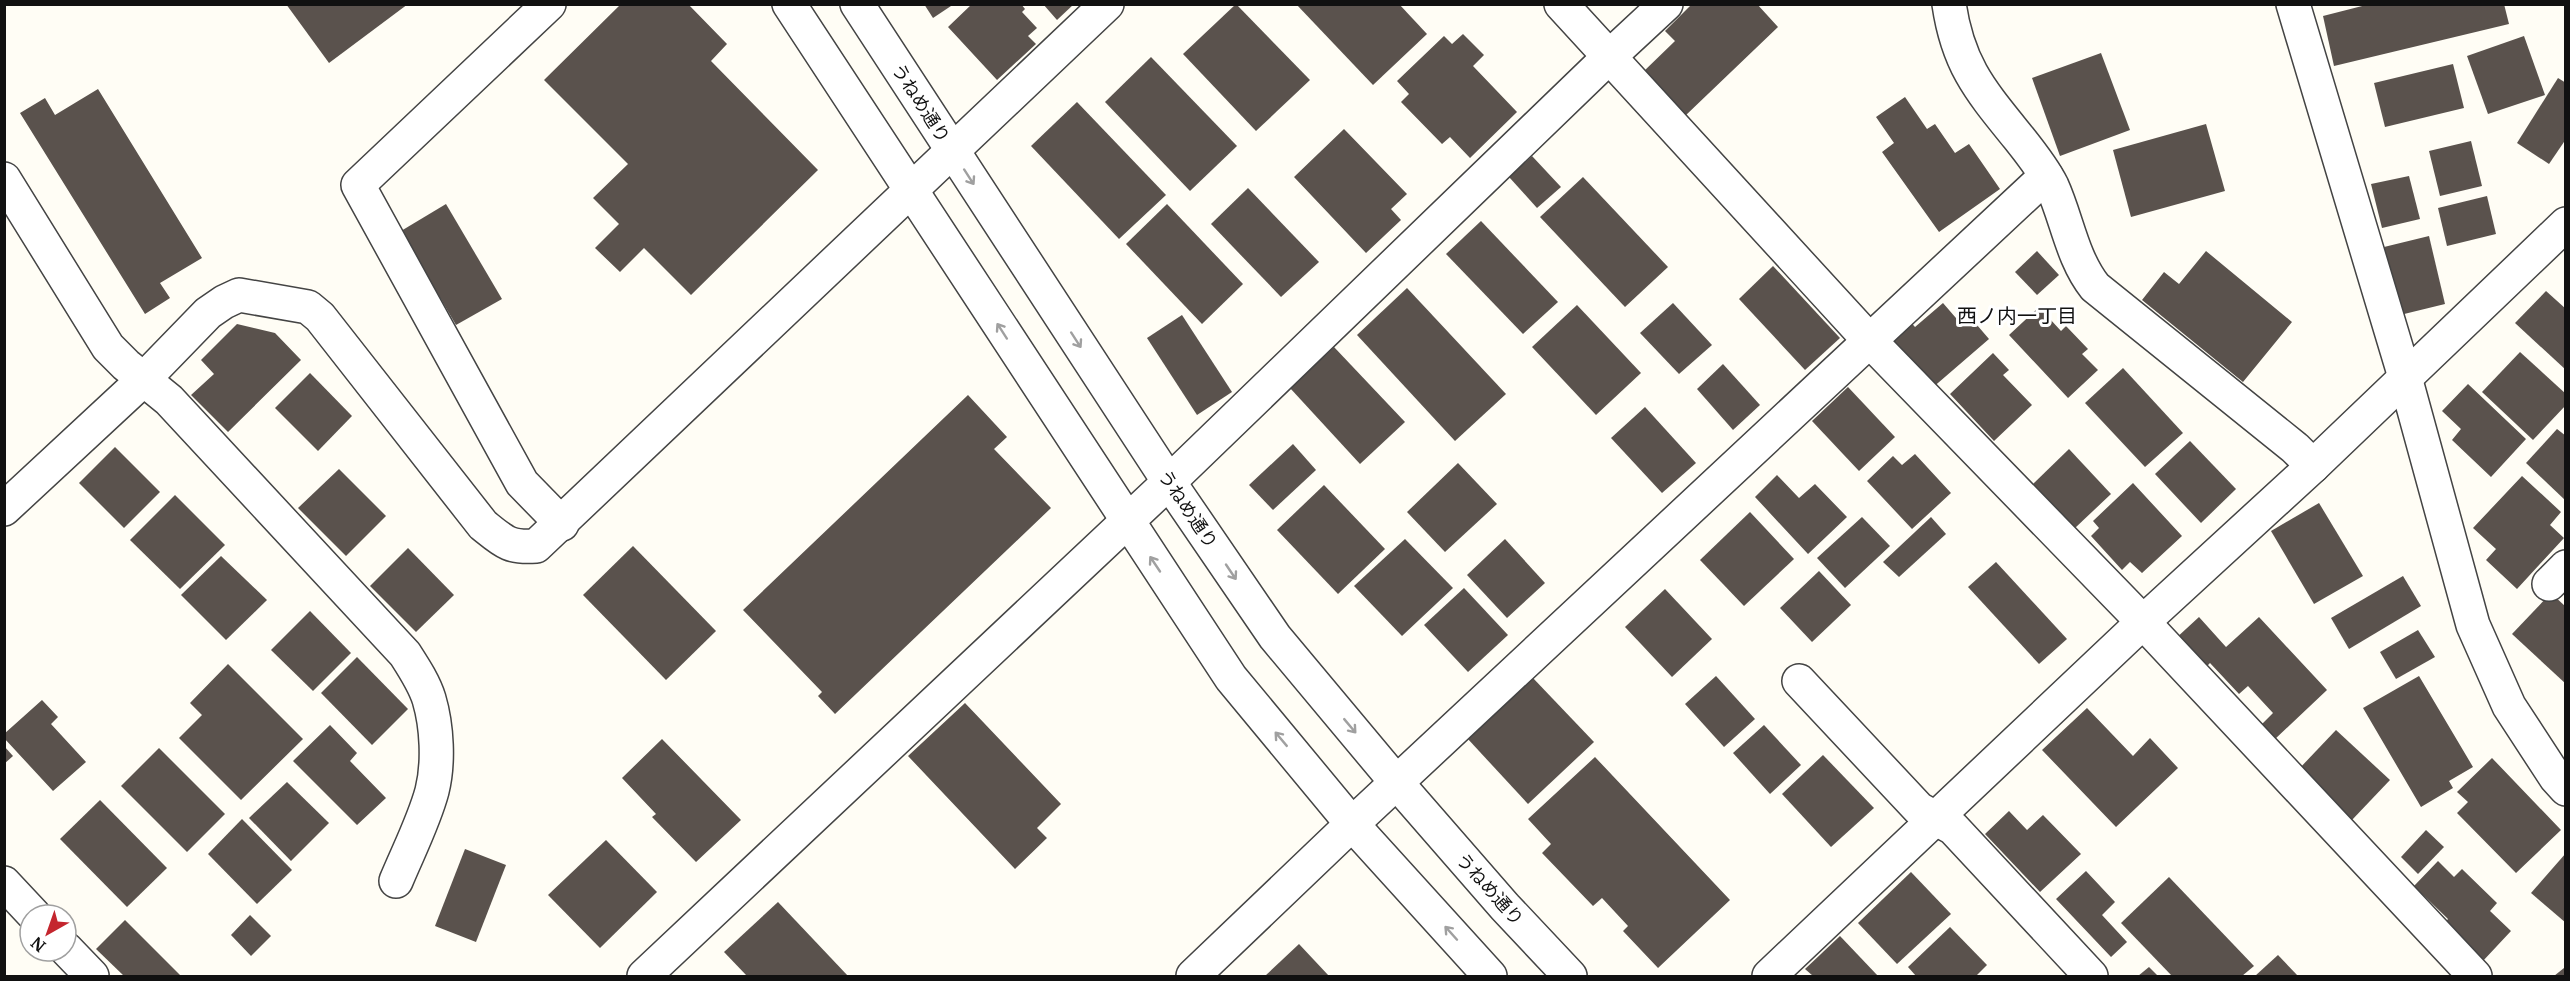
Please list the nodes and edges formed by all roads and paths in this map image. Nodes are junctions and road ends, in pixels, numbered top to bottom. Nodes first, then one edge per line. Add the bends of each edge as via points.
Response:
1 (549, 4) edge
2 (789, 4) edge
3 (857, 4) edge
4 (1107, 4) edge
5 (1561, 4) edge
6 (1666, 4) edge
7 (1949, 4) edge
8 (2293, 4) edge
9 (1610, 56) junction
10 (951, 150) junction
11 (2046, 176) junction
12 (4, 179) edge
13 (910, 191) junction
14 (2563, 232) edge
15 (1869, 340) junction
16 (2405, 377) junction
17 (143, 380) junction
18 (2313, 466) junction
19 (1169, 482) junction
20 (4, 509) edge
21 (1127, 522) junction
22 (562, 524) junction
23 (2143, 622) junction
24 (1799, 681) dead end
25 (1397, 783) junction
26 (2565, 789) edge
27 (1936, 819) junction
28 (1352, 824) junction
29 (396, 881) dead end
30 (4, 883) edge
31 (23, 903) edge
32 (78, 961) edge
33 (92, 976) edge
34 (644, 976) edge
35 (1193, 976) edge
36 (1490, 976) edge
37 (1570, 976) edge
38 (1769, 976) edge
39 (2091, 976) edge
40 (2475, 976) edge

1 - 22 street via 358,185 522,483
2 - 13 street
3 - 10 street, うねめ通り
4 - 10 street
5 - 9 street
6 - 9 street
7 - 11 street via 1963,60
8 - 16 street
9 - 15 street
9 - 19 street
10 - 13 street
10 -> 19 street, うねめ通り
11 - 15 street
11 - 18 street via 2081,265 2095,287
12 - 17 street via 108,347
21 -> 13 street
13 - 22 street
14 - 16 street
15 - 23 street
15 - 25 street
16 - 18 street
16 - 26 street via 2473,625 2509,706
17 - 20 street
17 - 22 street via 208,313 239,295 308,307 320,317 483,525 517,548 536,546
17 - 29 street via 169,400 226,461 405,654 419,676 429,699 435,770 431,792
18 - 23 street
19 - 21 street
19 -> 25 street, うねめ通り via 1275,637
28 -> 21 street via 1231,678
21 - 34 street
23 - 27 street
23 - 40 street
24 - 27 street via 1919,809
25 - 28 street
25 - 37 street, うねめ通り
27 - 38 street
27 - 39 street via 1953,828
28 - 35 street
36 -> 28 street
30 - 31 street
32 - 33 street

